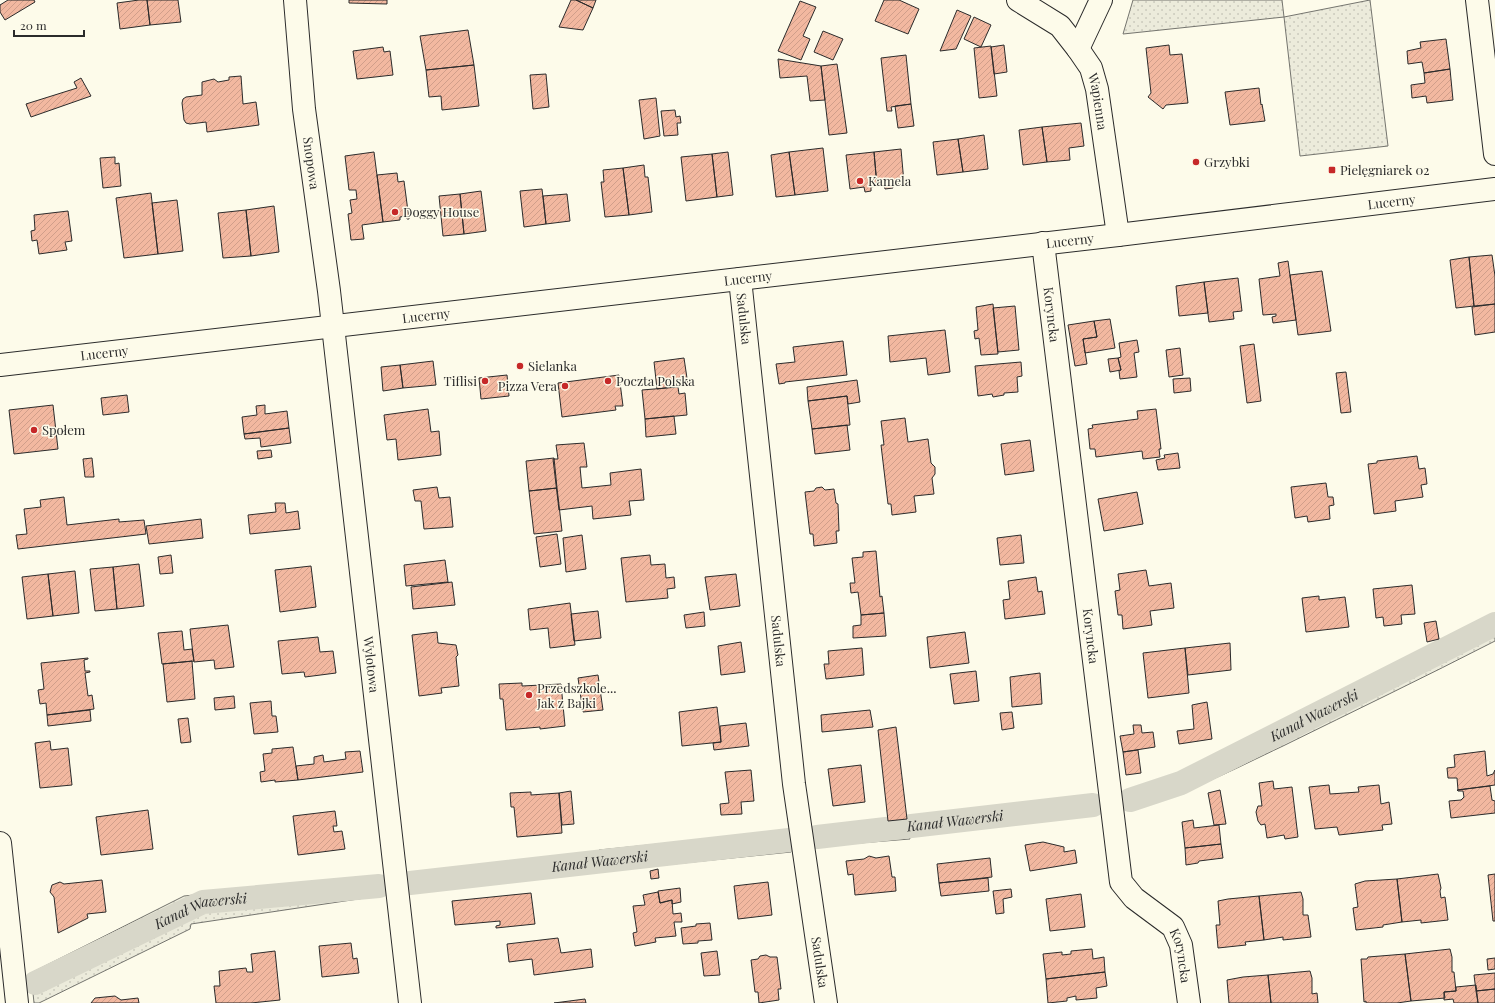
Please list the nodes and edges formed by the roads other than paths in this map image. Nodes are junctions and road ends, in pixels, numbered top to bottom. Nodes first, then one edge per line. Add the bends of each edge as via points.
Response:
1 (294, 0) edge
2 (1018, 0) edge
3 (1101, 0) edge
4 (1477, 0) edge
5 (1078, 49) junction
6 (1495, 154) edge
7 (1495, 189) edge
8 (1118, 235) junction
9 (1043, 243) junction
10 (740, 279) junction
11 (333, 326) junction
12 (0, 365) edge
13 (0, 843) edge
14 (17, 1003) edge
15 (410, 1003) edge
16 (826, 1003) edge
17 (1189, 1003) edge

1 - 11 street, Snopowa via 304,109
2 - 5 street, Wapienna via 1060,26
3 - 5 street
4 - 6 street
5 - 8 street, Wapienna via 1091,68 1097,89
7 - 8 street, Lucerny
8 - 9 street, Lucerny
9 - 10 street, Lucerny
9 - 17 street, Koryncka via 1120,882 1134,898 1173,927 1181,945
10 - 11 street, Lucerny
10 - 16 street, Sadulska via 794,784
11 - 12 street, Lucerny
11 - 15 street, Wylotowa
13 - 14 street

